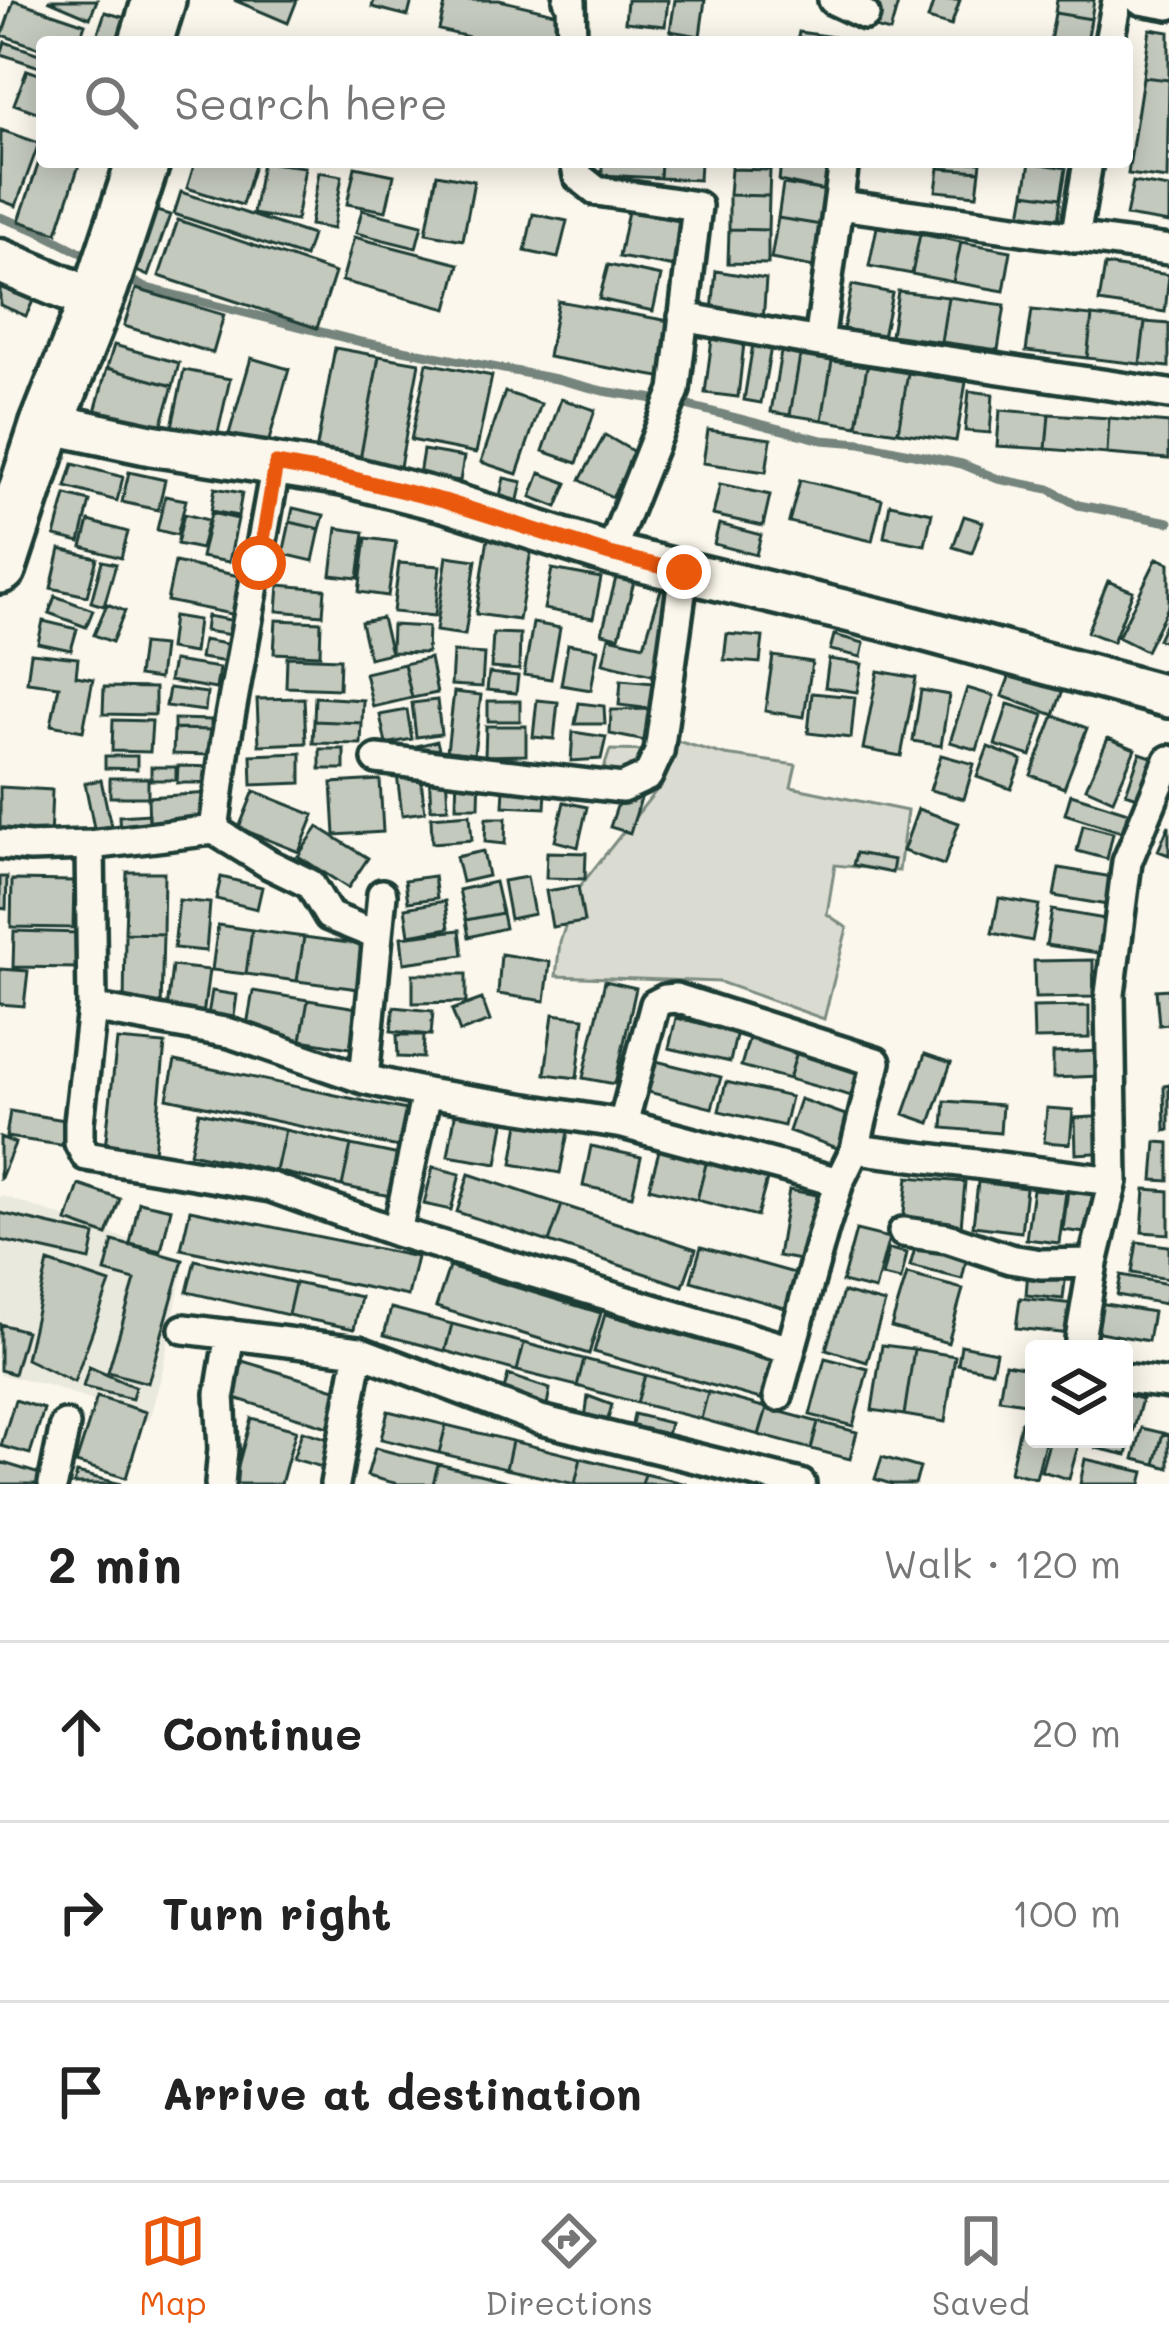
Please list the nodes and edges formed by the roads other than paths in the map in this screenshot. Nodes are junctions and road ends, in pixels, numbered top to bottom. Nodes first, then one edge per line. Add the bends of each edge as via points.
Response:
1 (159, 0) edge
2 (190, 0) edge
3 (570, 0) edge
4 (833, 0) edge
5 (1117, 0) edge
6 (1140, 0) edge
7 (1169, 5) edge
8 (865, 15) dead end
9 (148, 36) edge
10 (183, 36) edge
11 (572, 36) edge
12 (1110, 36) edge
13 (108, 168) edge
14 (139, 168) edge
15 (576, 168) edge
16 (843, 168) edge
17 (1087, 168) edge
18 (840, 205) junction
19 (1075, 238) junction
20 (1169, 250) edge
21 (0, 261) edge
22 (90, 266) junction
23 (683, 317) junction
24 (819, 342) junction
25 (1169, 394) edge
26 (48, 423) junction
27 (276, 464) junction
28 (0, 481) edge
29 (610, 554) junction
30 (0, 567) edge
31 (684, 572) junction
32 (1169, 697) edge
33 (377, 759) dead end
34 (1169, 760) edge
35 (214, 830) junction
36 (0, 844) edge
37 (90, 844) junction
38 (382, 894) dead end
39 (376, 935) junction
40 (92, 1008) junction
41 (364, 1079) junction
42 (426, 1093) junction
43 (623, 1124) junction
44 (855, 1149) junction
45 (1113, 1181) junction
46 (838, 1182) junction
47 (397, 1232) junction
48 (903, 1232) dead end
49 (1093, 1263) junction
50 (184, 1329) dead end
51 (230, 1334) junction
52 (1081, 1340) edge
53 (790, 1350) junction
54 (359, 1351) junction
55 (1133, 1379) edge
56 (1169, 1384) edge
57 (778, 1396) dead end
58 (65, 1425) dead end
59 (53, 1484) edge
60 (220, 1484) edge
61 (335, 1484) edge
62 (801, 1484) edge

1 - 9 highway
2 - 10 highway
3 - 11 street
4 - 8 street
5 - 12 street
6 - 7 street
13 - 22 highway
14 - 22 highway
15 - 23 street via 596,191 697,206
16 - 18 street
17 - 19 street
18 - 19 street
18 - 24 street
19 - 20 street
21 - 22 main road
22 - 26 highway
22 - 28 highway
23 - 24 street
23 - 29 street via 672,399
24 - 25 street
26 - 27 street
26 - 30 highway
27 - 29 street via 444,501
27 - 35 street
29 - 31 street
31 - 32 street
31 - 33 street via 659,752 648,776 622,788
34 - 45 street via 1127,862 1112,967
35 - 37 street
35 - 39 street via 310,884 329,916
36 - 37 street
37 - 40 street
38 - 39 street
39 - 41 street
40 - 41 street via 230,1033
40 - 47 street via 79,1122 86,1156 271,1187
41 - 42 street
42 - 43 street
42 - 47 street
43 - 44 street via 655,1004 676,998 876,1062
43 - 46 street
44 - 45 street
44 - 46 street
45 - 49 street
46 - 53 street
47 - 53 street
48 - 49 street via 1025,1262
49 - 52 street
50 - 51 street
51 - 54 street
51 - 60 street
53 - 57 street
54 - 61 street
54 - 62 street via 542,1420
55 - 56 street
58 - 59 street

